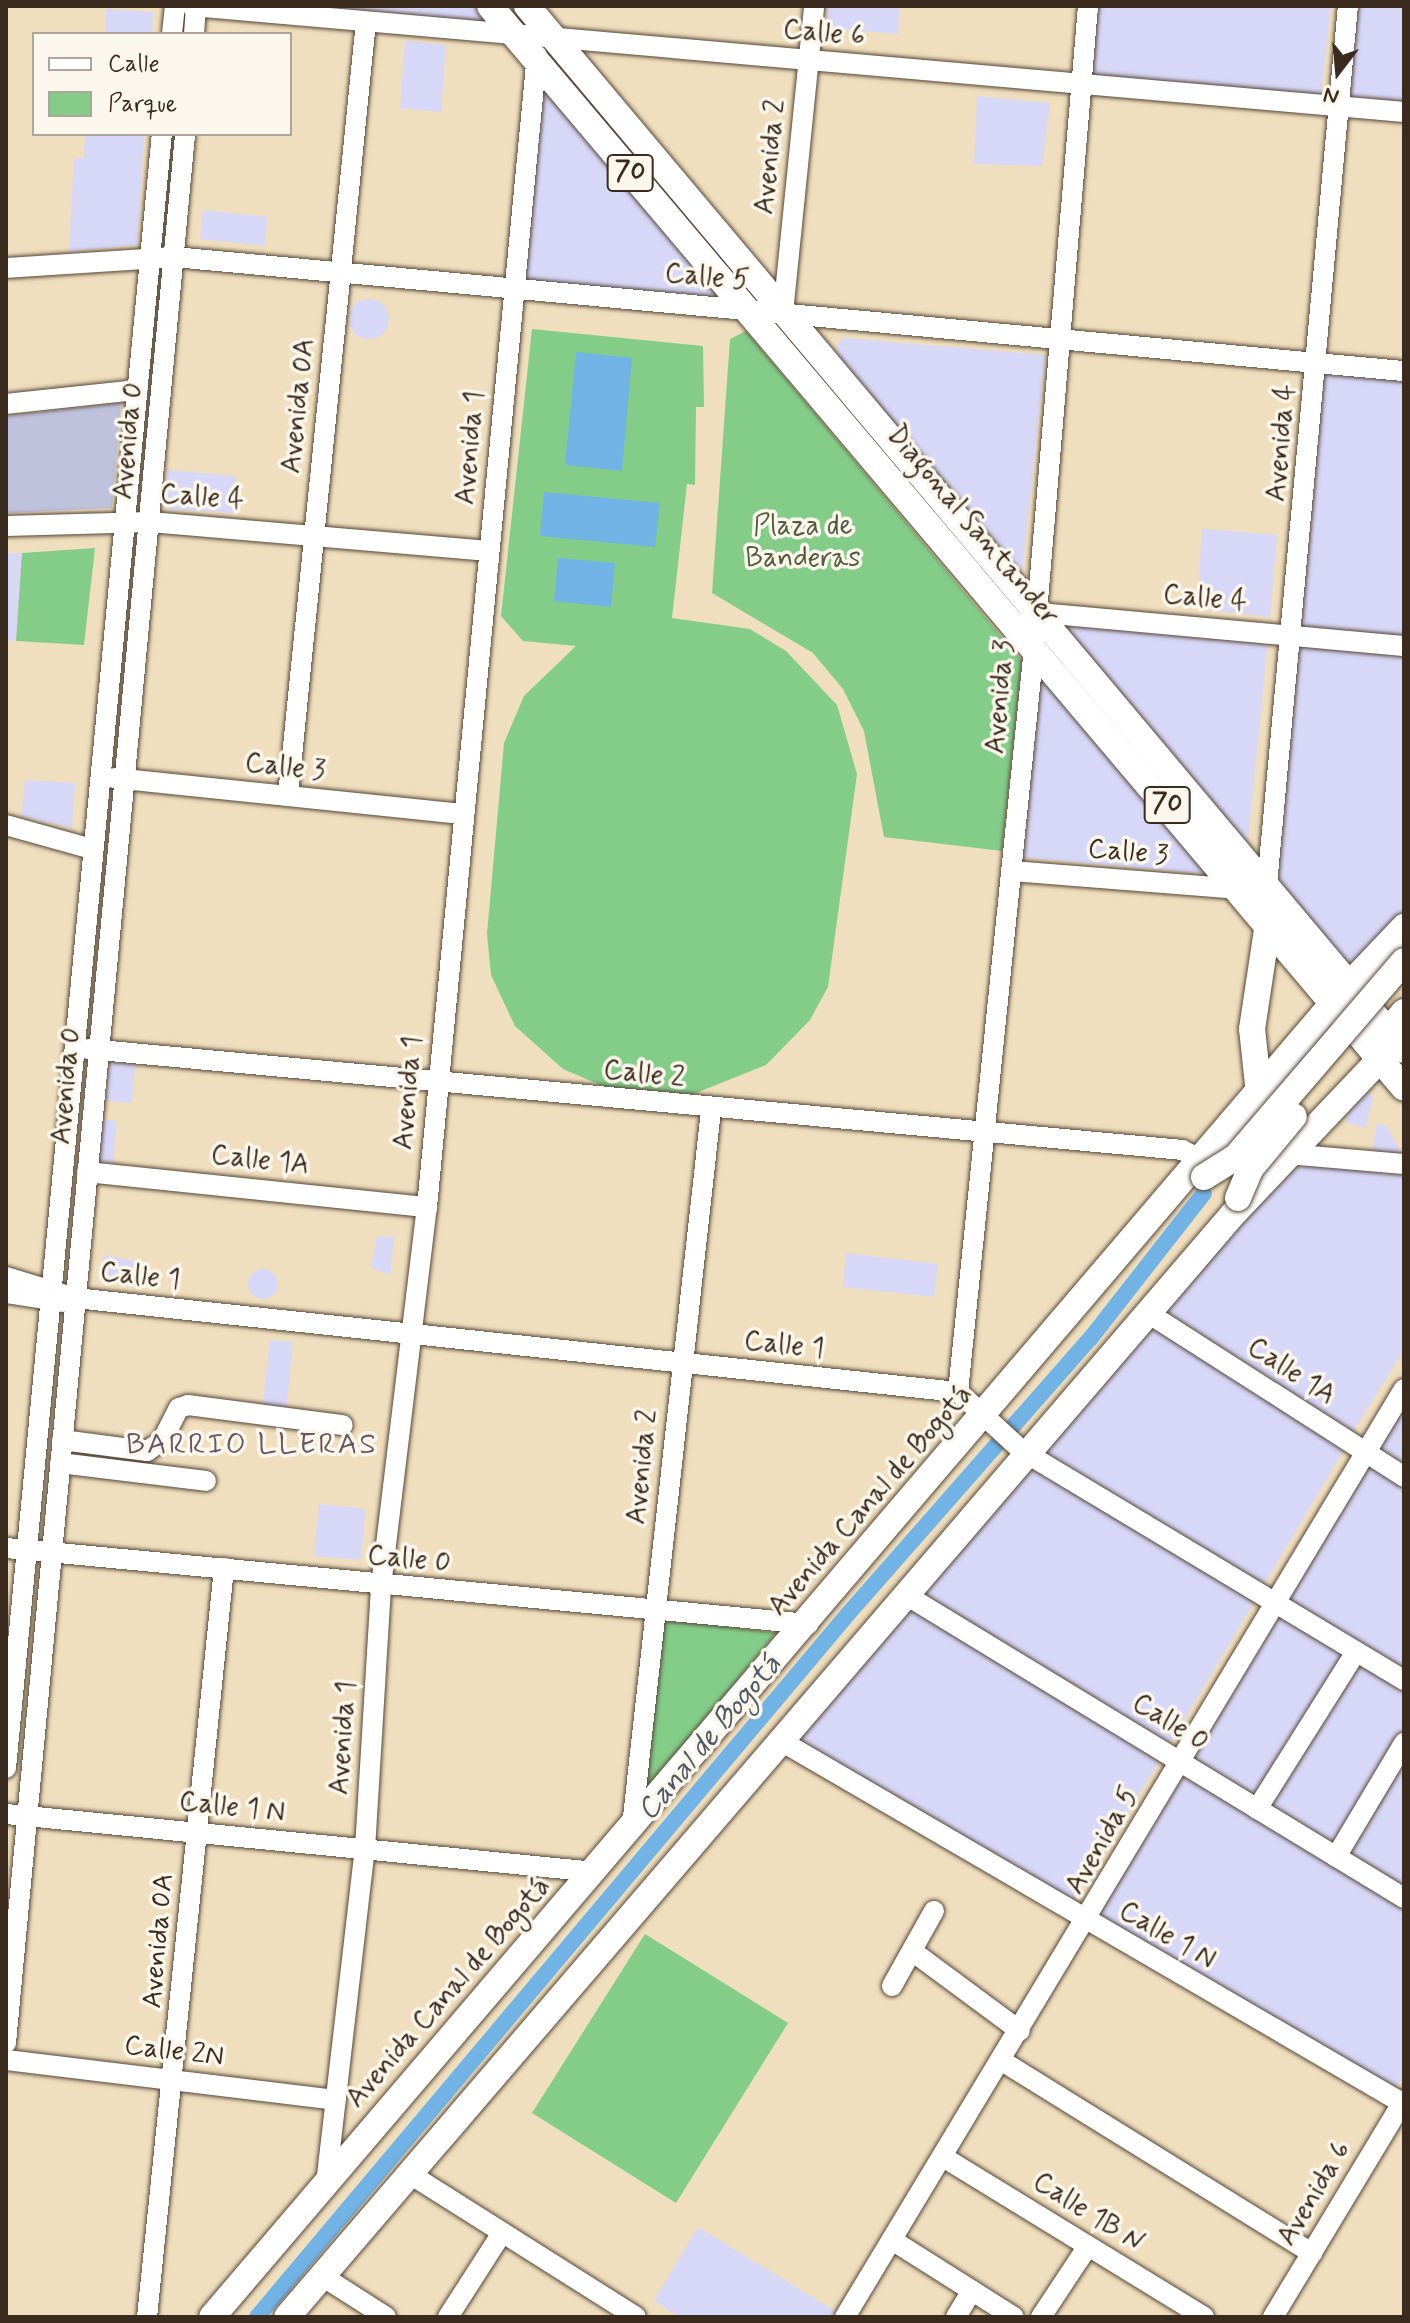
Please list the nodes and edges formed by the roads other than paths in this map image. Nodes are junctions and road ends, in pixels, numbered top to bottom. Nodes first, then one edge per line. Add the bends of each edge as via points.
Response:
1 (175, 6) edge
2 (195, 6) edge
3 (490, 6) edge
4 (814, 6) edge
5 (1088, 6) edge
6 (1348, 6) edge
7 (366, 22) junction
8 (536, 29) edge
9 (172, 32) edge
10 (194, 32) edge
11 (809, 61) junction
12 (1081, 86) junction
13 (1341, 106) junction
14 (1404, 112) edge
15 (162, 136) edge
16 (185, 136) edge
17 (174, 257) junction
18 (149, 259) junction
19 (6, 268) edge
20 (341, 272) junction
21 (514, 290) junction
22 (746, 309) junction
23 (783, 313) junction
24 (1060, 339) junction
25 (1317, 362) junction
26 (1404, 371) edge
27 (137, 390) junction
28 (6, 404) edge
29 (125, 522) junction
30 (150, 522) junction
31 (6, 526) edge
32 (314, 534) junction
33 (489, 551) junction
34 (1000, 609) junction
35 (1037, 613) junction
36 (1293, 635) junction
37 (1404, 646) edge
38 (1034, 648) junction
39 (99, 777) junction
40 (124, 779) junction
41 (288, 796) junction
42 (464, 814) junction
43 (6, 825) edge
44 (92, 849) junction
45 (1012, 871) junction
46 (1267, 885) junction
47 (1239, 889) junction
48 (1268, 923) junction
49 (1404, 927) edge
50 (1404, 961) edge
51 (1404, 988) edge
52 (1342, 993) junction
53 (1394, 1038) edge
54 (76, 1048) junction
55 (99, 1050) junction
56 (438, 1083) junction
57 (1404, 1088) edge
58 (1259, 1094) junction
59 (711, 1110) junction
60 (986, 1135) junction
61 (1287, 1154) junction
62 (1404, 1164) edge
63 (87, 1172) junction
64 (1197, 1176) junction
65 (1236, 1206) junction
66 (427, 1207) junction
67 (6, 1277) edge
68 (6, 1293) edge
69 (62, 1298) junction
70 (1148, 1313) junction
71 (407, 1335) junction
72 (683, 1364) junction
73 (1404, 1389) edge
74 (958, 1392) junction
75 (988, 1423) junction
76 (343, 1425) dead end
77 (62, 1440) junction
78 (1025, 1452) junction
79 (1365, 1453) junction
80 (60, 1463) junction
81 (1404, 1477) edge
82 (206, 1481) dead end
83 (16, 1549) edge
84 (52, 1552) junction
85 (224, 1568) junction
86 (381, 1586) junction
87 (906, 1595) junction
88 (1274, 1603) junction
89 (656, 1609) junction
90 (808, 1624) junction
91 (1356, 1652) junction
92 (1404, 1680) edge
93 (10, 1683) edge
94 (781, 1741) junction
95 (1404, 1743) edge
96 (1180, 1762) junction
97 (6, 1768) edge
98 (1257, 1809) junction
99 (16, 1814) edge
100 (631, 1830) junction
101 (197, 1833) junction
102 (365, 1849) junction
103 (1336, 1857) junction
104 (595, 1872) junction
105 (1404, 1898) edge
106 (934, 1911) dead end
107 (1088, 1923) junction
108 (912, 1951) junction
109 (892, 1986) dead end
110 (1020, 2031) junction
111 (6, 2043) edge
112 (6, 2060) edge
113 (1002, 2061) junction
114 (176, 2081) junction
115 (336, 2100) junction
116 (1403, 2102) edge
117 (943, 2157) junction
118 (410, 2174) junction
119 (326, 2184) junction
120 (502, 2233) junction
121 (892, 2240) junction
122 (1088, 2246) junction
123 (1312, 2253) junction
124 (322, 2276) junction
125 (972, 2290) junction
126 (147, 2317) edge
127 (212, 2317) edge
128 (287, 2317) edge
129 (386, 2317) edge
130 (448, 2317) edge
131 (636, 2317) edge
132 (845, 2317) edge
133 (956, 2317) edge
134 (1014, 2317) edge
135 (1041, 2317) edge
136 (1204, 2317) edge
137 (1273, 2317) edge

1 - 9 street
2 - 7 street, Calle 6
2 - 10 street
3 - 8 main road, Diagonal Santander / 70
4 - 11 street, Avenida 2
5 - 12 street, Avenida 3
6 - 13 street, Avenida 4
7 - 8 street, Calle 6
7 - 20 street, Avenida 0A
8 - 11 street, Calle 6
8 - 21 street, Avenida 1
8 - 22 main road, Diagonal Santander / 70
8 - 23 main road, Diagonal Santander / 70
11 - 12 street, Calle 6
11 - 23 street, Avenida 2
12 - 13 street, Calle 6
12 - 24 street, Avenida 3
13 - 14 street, Calle 6
13 - 25 street, Avenida 4
15 - 18 street, Avenida 0
16 - 17 street, Avenida 0
17 - 18 street, Calle 5
17 - 20 street, Calle 5
17 - 30 street, Avenida 0
18 - 19 street, Calle 5
18 - 27 street, Avenida 0
20 - 21 street, Calle 5
20 - 32 street, Avenida 0A
21 - 22 street, Calle 5
21 - 33 street, Avenida 1
22 - 23 street, Calle 5
22 - 34 main road, Diagonal Santander / 70
23 - 24 street, Calle 5
23 - 35 main road, Diagonal Santander / 70
24 - 25 street, Calle 5
24 - 35 street, Avenida 3
25 - 26 street, Calle 5
25 - 36 street, Avenida 4
27 - 28 street
27 - 29 street, Avenida 0
29 - 30 street, Calle 4
29 - 31 street, Calle 4
29 - 39 street, Avenida 0
30 - 32 street, Calle 4
30 - 40 street, Avenida 0
32 - 33 street, Calle 4
32 - 41 street, Avenida 0A
33 - 42 street, Avenida 1
34 - 35 street, Calle 4
34 - 38 main road, Diagonal Santander / 70
35 - 36 street, Calle 4
35 - 38 street, Avenida 3
35 - 46 main road, Diagonal Santander / 70
36 - 37 street, Calle 4
36 - 46 street, Avenida 4
38 - 45 street, Avenida 3
38 - 47 main road, Diagonal Santander / 70
39 - 40 street, Calle 3
39 - 44 street, Avenida 0
40 - 41 street, Calle 3
40 - 55 street, Avenida 0
41 - 42 street, Calle 3
42 - 56 street, Avenida 1
43 - 44 street
44 - 54 street, Avenida 0
45 - 47 street, Calle 3
45 - 60 street, Avenida 3
46 - 52 main road, Diagonal Santander / 70
47 - 48 main road, Diagonal Santander / 70
48 - 52 main road, Diagonal Santander / 70
48 - 58 main road via 1252,1029
49 - 52 main road
50 - 64 main road, Avenida Canal de Bogotá, bridge via 1236,1157
51 - 65 main road, bridge via 1251,1168
52 - 53 main road, Diagonal Santander / 70
52 - 58 main road
53 - 57 main road, Diagonal Santander / 70
53 - 61 main road
54 - 55 street, Calle 2
54 - 69 street, Avenida 0
55 - 56 street, Calle 2
55 - 63 street, Avenida 0
56 - 59 street, Calle 2
56 - 66 street, Avenida 1
58 - 64 main road
59 - 60 street, Calle 2
59 - 72 street, Avenida 2
60 - 64 street, Calle 2 via 1182,1150
60 - 74 street, Avenida 3
61 - 62 street
61 - 65 main road
63 - 66 street, Calle 1A
63 - 69 street, Avenida 0
64 - 75 main road, Avenida Canal de Bogotá
65 - 70 main road
66 - 71 street, Avenida 1
67 - 69 street
68 - 69 street
69 - 71 street, Calle 1
69 - 77 street, Avenida 0
69 - 83 street, Avenida 0
70 - 78 main road
70 - 79 street, Calle 1A
71 - 72 street, Calle 1
71 - 86 street, Avenida 1
72 - 74 street, Calle 1
72 - 89 street, Avenida 2
73 - 79 street, Avenida 5
74 - 75 street
75 - 78 street
75 - 90 main road, Avenida Canal de Bogotá
76 - 77 street via 188,1405 147,1451
77 - 80 street, Avenida 0
78 - 87 main road
78 - 88 street
79 - 81 street, Calle 1A
79 - 88 street, Avenida 5
80 - 82 street
80 - 84 street, Avenida 0
83 - 84 street, Calle 0
83 - 93 street, Avenida 0
84 - 85 street, Calle 0
84 - 99 street, Avenida 0
85 - 86 street, Calle 0
85 - 101 street, Avenida 0A
86 - 89 street, Calle 0
86 - 102 street, Avenida 1
87 - 94 main road
87 - 96 street, Calle 0
88 - 91 street
88 - 96 street, Avenida 5
89 - 90 street, Calle 0
89 - 100 street, Avenida 2
90 - 100 main road, Avenida Canal de Bogotá
91 - 92 street
91 - 98 street
93 - 97 street, Avenida 0
94 - 107 street, Calle 1 N
94 - 118 main road
95 - 103 street
96 - 98 street, Calle 0
96 - 107 street, Avenida 5
98 - 103 street, Calle 0
99 - 101 street, Calle 1 N
99 - 111 street, Avenida 0
100 - 104 main road, Avenida Canal de Bogotá
101 - 102 street, Calle 1 N
101 - 114 street, Avenida 0A
102 - 104 street, Calle 1 N
102 - 115 street, Avenida 1
103 - 105 street, Calle 0
104 - 119 main road, Avenida Canal de Bogotá
106 - 108 street
107 - 110 street, Avenida 5
107 - 116 street, Calle 1 N
108 - 109 street
108 - 110 street
110 - 113 street, Avenida 5
112 - 114 street, Calle 2N
113 - 117 street, Avenida 5
113 - 123 street
114 - 115 street, Calle 2N
114 - 126 street, Avenida 0A
115 - 119 street, Avenida 1
116 - 123 street, Avenida 6
117 - 121 street, Avenida 5
117 - 122 street, Calle 1B N
118 - 120 street
118 - 124 main road
119 - 127 main road, Avenida Canal de Bogotá
120 - 130 street
120 - 131 street
121 - 125 street
121 - 132 street, Avenida 5
122 - 135 street
122 - 136 street, Calle 1B N
123 - 137 street, Avenida 6
124 - 128 main road
124 - 129 street
125 - 133 street
125 - 134 street

